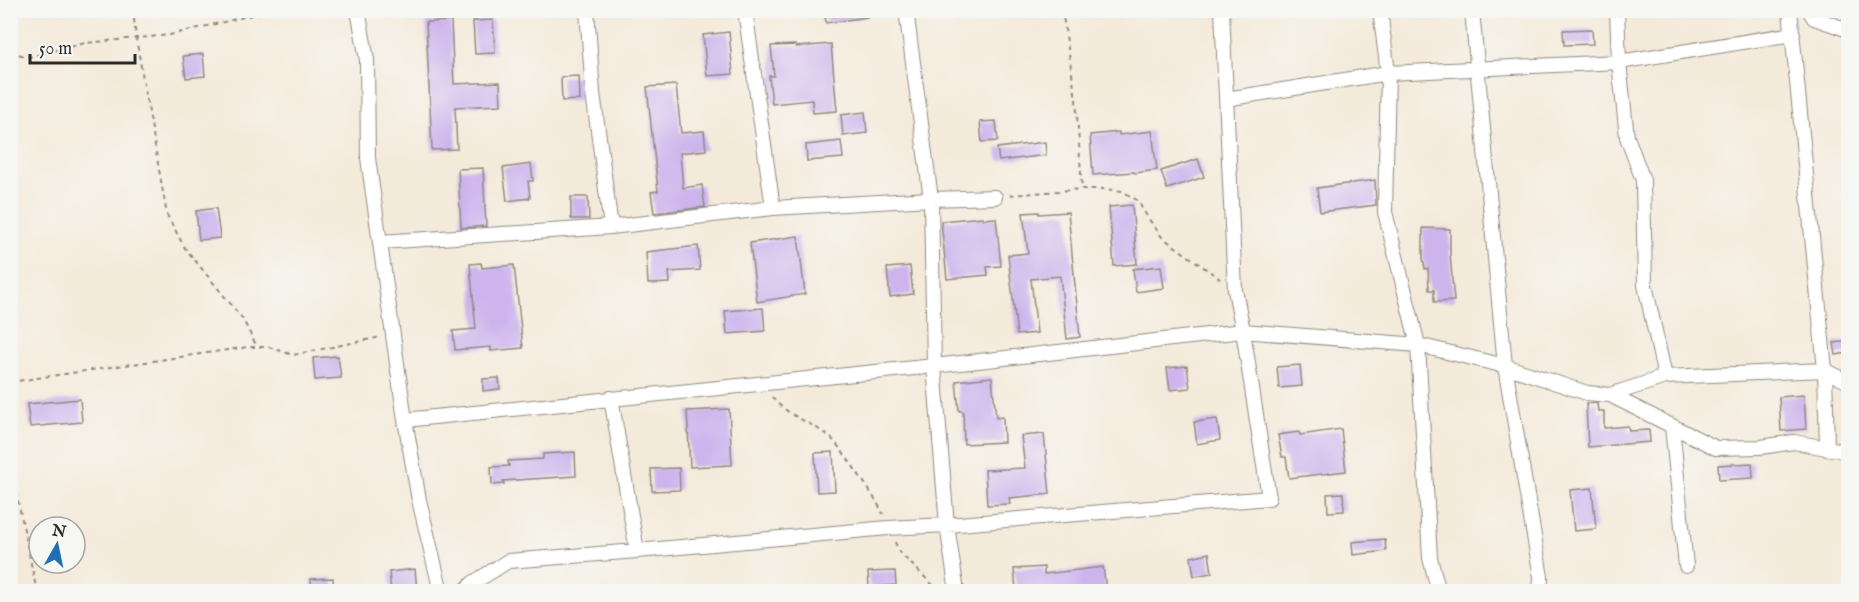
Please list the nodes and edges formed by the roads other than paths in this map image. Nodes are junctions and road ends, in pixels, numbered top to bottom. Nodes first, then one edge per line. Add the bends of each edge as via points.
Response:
1 (358, 10) edge
2 (587, 10) edge
3 (745, 10) edge
4 (906, 10) edge
5 (1222, 10) edge
6 (1380, 10) edge
7 (1473, 10) edge
8 (1617, 10) edge
9 (1790, 10) edge
10 (1809, 10) edge
11 (1848, 30) edge
12 (1793, 34) junction
13 (1619, 62) junction
14 (1479, 70) junction
15 (1388, 73) junction
16 (1226, 99) junction
17 (995, 197) road end
18 (931, 198) junction
19 (773, 208) junction
20 (611, 227) junction
21 (380, 242) junction
22 (1243, 331) junction
23 (1418, 345) junction
24 (934, 366) junction
25 (1505, 366) junction
26 (1825, 370) junction
27 (1665, 377) junction
28 (1848, 382) edge
29 (1610, 395) junction
30 (611, 398) junction
31 (405, 420) junction
32 (1672, 426) junction
33 (1827, 449) junction
34 (1848, 452) edge
35 (947, 525) junction
36 (637, 551) junction
37 (1686, 566) dead end
38 (441, 591) edge
39 (464, 591) edge
40 (957, 591) edge
41 (1439, 591) edge
42 (1540, 591) edge

1 - 21 street via 367,60 368,158
2 - 20 street via 593,93
3 - 19 street
4 - 18 street
5 - 16 street
6 - 15 street
7 - 14 street
8 - 13 street
9 - 12 street
10 - 11 street via 1814,18
12 - 13 street
12 - 26 street
13 - 14 street
13 - 27 street via 1627,137 1643,180 1644,285
14 - 15 street
14 - 25 street
15 - 16 street
15 - 23 street via 1385,212
16 - 22 street via 1235,290
17 - 18 street
18 - 19 street
18 - 24 street
19 - 20 street
20 - 21 street
21 - 31 street
22 - 23 street
22 - 24 street
22 - 35 street via 1269,498
23 - 25 street
23 - 41 street via 1430,558
24 - 30 street
24 - 35 street
25 - 29 street via 1587,393
25 - 42 street
26 - 27 street
26 - 28 street
26 - 33 street
27 - 29 street
29 - 32 street
30 - 31 street
30 - 36 street
31 - 38 street
32 - 33 street via 1716,448 1794,442
32 - 37 street
33 - 34 street
35 - 36 street
35 - 40 street
36 - 39 street via 508,561

